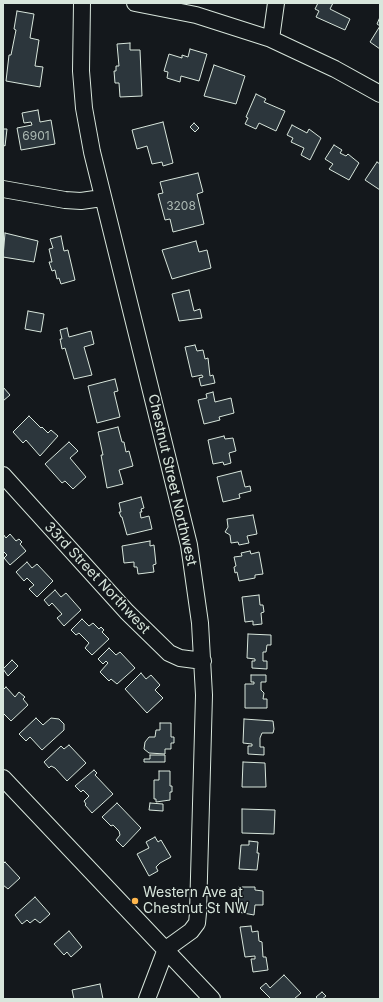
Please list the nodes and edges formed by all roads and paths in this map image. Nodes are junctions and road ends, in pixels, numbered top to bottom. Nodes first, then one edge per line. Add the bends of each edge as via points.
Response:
1 (82, 3) edge
2 (136, 3) edge
3 (276, 3) edge
4 (271, 39) junction
5 (380, 94) edge
6 (3, 189) edge
7 (102, 198) junction
8 (3, 475) edge
9 (203, 661) junction
10 (3, 778) edge
11 (166, 949) junction
12 (147, 999) edge
13 (212, 999) edge

1 - 7 street, Chestnut Street Northwest via 80,53 84,108
2 - 4 street via 196,15
3 - 4 street
4 - 5 street via 335,69
6 - 7 street via 72,201
7 - 9 street, Chestnut Street Northwest via 189,545 198,602
8 - 9 street, 33rd Street Northwest via 126,612 169,653 180,658
9 - 11 street, Chestnut Street Northwest via 197,923 192,931
10 - 11 street
11 - 12 street
11 - 13 street

